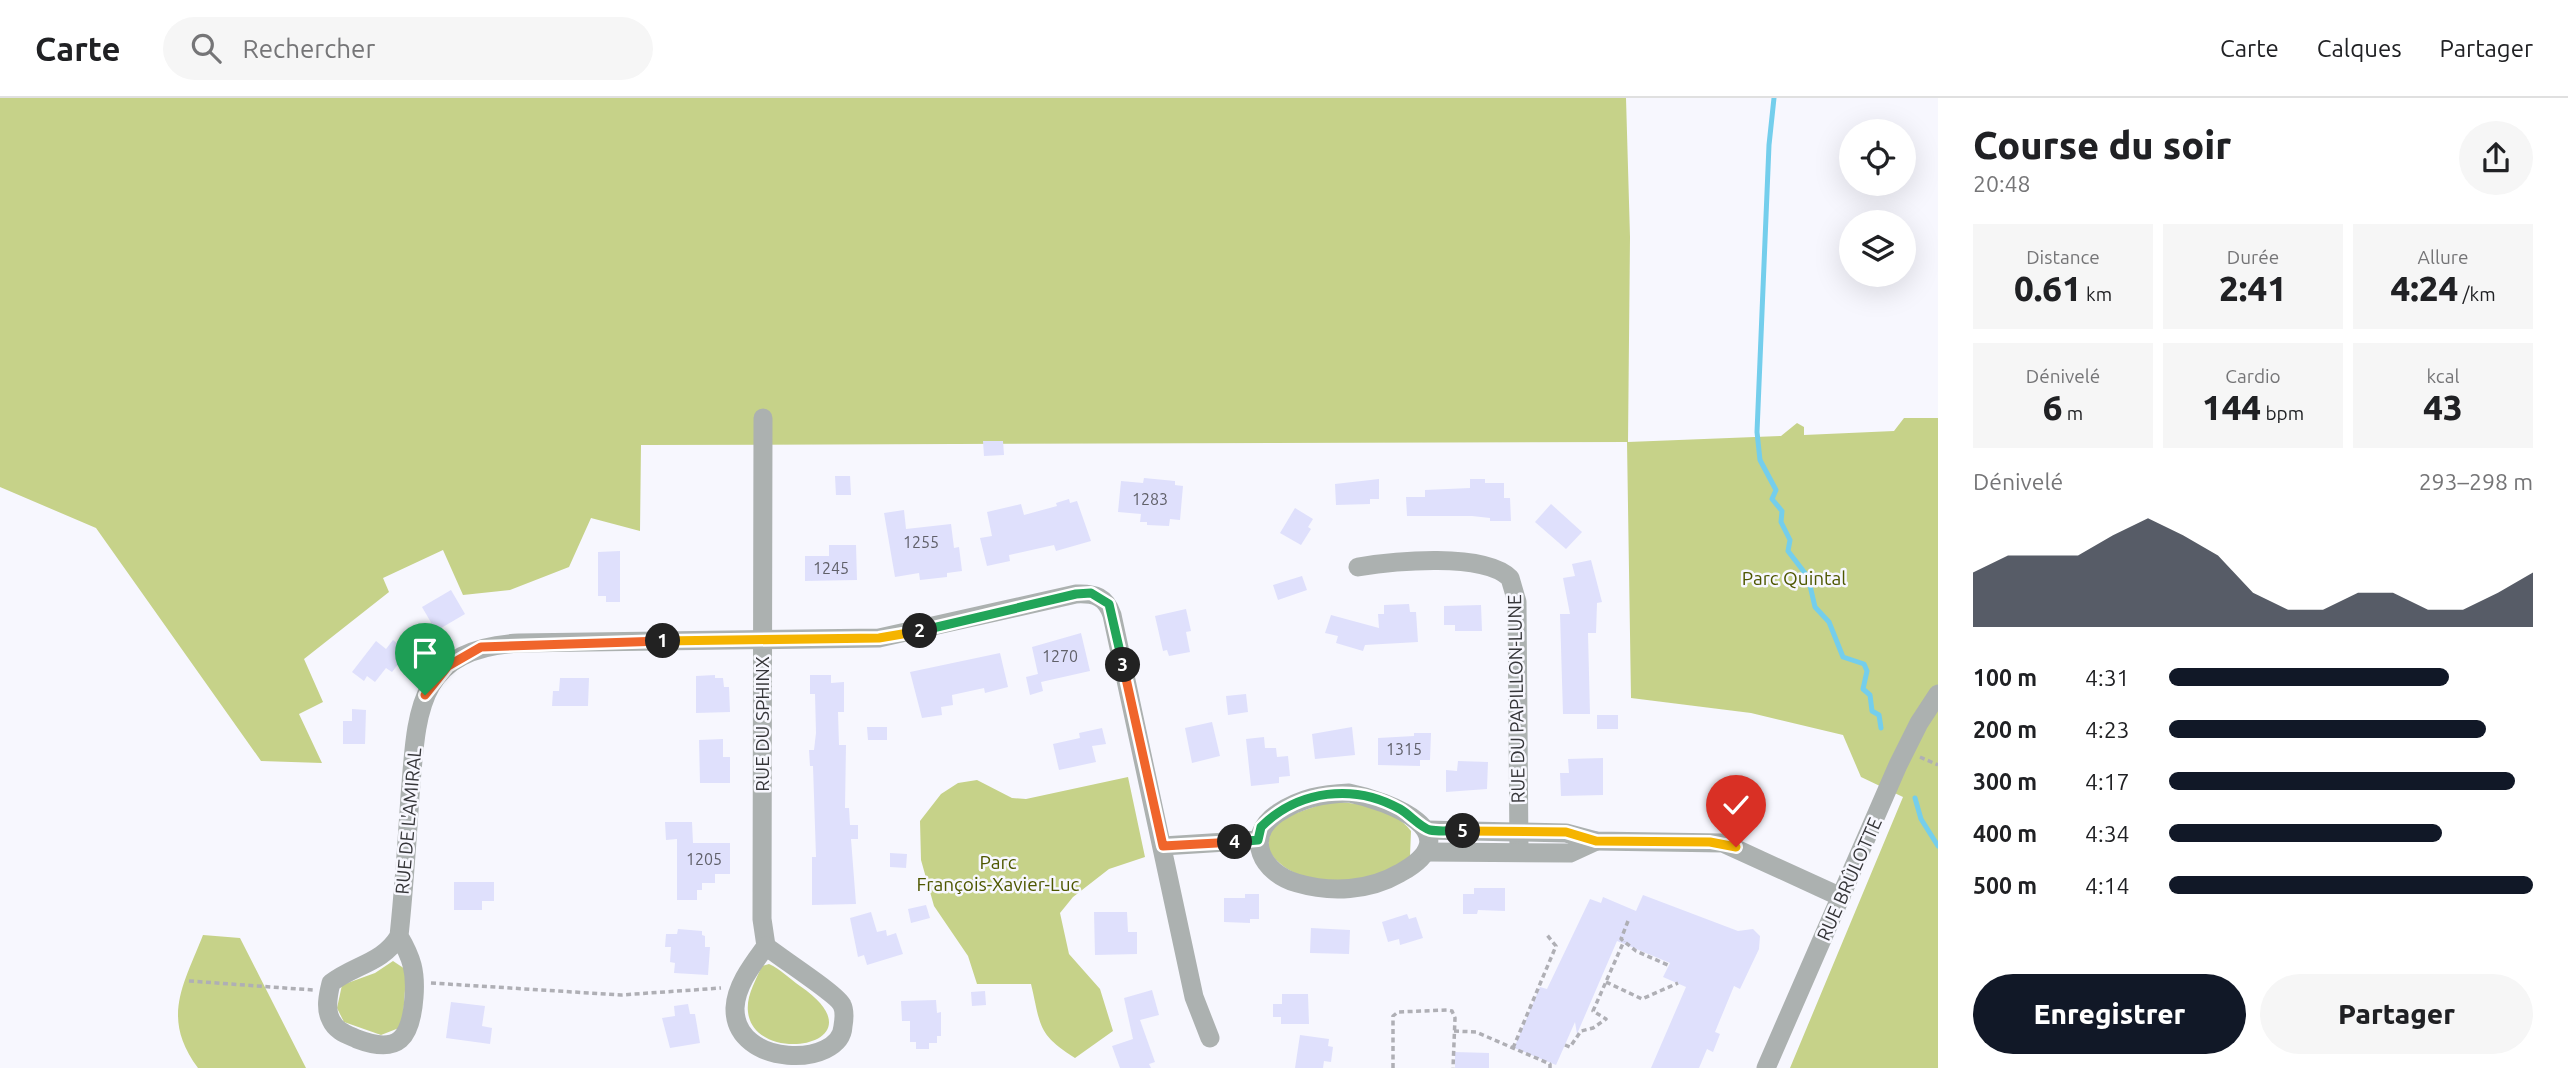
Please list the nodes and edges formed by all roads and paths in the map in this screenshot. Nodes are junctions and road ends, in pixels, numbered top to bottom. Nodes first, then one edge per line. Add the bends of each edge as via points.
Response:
1 (762, 418) dead end
2 (1358, 567) dead end
3 (763, 640) junction
4 (1938, 694) edge
5 (1427, 830) junction
6 (1519, 832) junction
7 (1258, 840) junction
8 (1596, 841) junction
9 (1163, 846) junction
10 (1426, 852) junction
11 (1519, 852) junction
12 (1841, 897) junction
13 (1629, 921) dead end
14 (1547, 935) dead end
15 (398, 936) junction
16 (1624, 941) junction
17 (766, 946) junction
18 (1670, 966) dead end
19 (189, 981) dead end
20 (415, 982) junction
21 (1606, 982) junction
22 (1678, 984) dead end
23 (741, 987) junction
24 (329, 991) junction
25 (1454, 1031) junction
26 (1210, 1038) dead end
27 (1565, 1045) dead end
28 (1513, 1048) junction
29 (1393, 1068) edge
30 (1454, 1068) edge
31 (1550, 1068) edge
32 (1766, 1068) edge

1 - 3 street, RUE DU SPHINX
2 - 6 street, RUE DU PAPILLON-LUNE via 1403,562 1489,565 1510,578 1517,602
3 - 9 street, RUE DE L'AMIRAL via 903,635 1076,594 1101,598 1112,615
3 - 15 street, RUE DE L'AMIRAL via 499,645 481,647 448,666 425,695 417,720
3 - 17 street, RUE DU SPHINX via 762,919
4 - 12 street, RUE BRÛLOTTE via 1898,765
5 - 6 street
5 - 7 street via 1378,799 1333,793 1295,802 1261,827
5 - 10 street
6 - 8 street via 1566,832
6 - 11 street, RUE DU PAPILLON-LUNE
7 - 9 street
7 - 10 street via 1270,867 1294,883 1342,890 1389,880
8 - 11 street via 1570,853
8 - 12 street via 1723,843
9 - 26 street via 1194,997
10 - 11 street
12 - 32 street, RUE BRÛLOTTE
13 - 16 path
14 - 28 path via 1556,946
15 - 20 street via 414,964
15 - 24 street via 393,946 370,964 331,983
16 - 18 path
16 - 21 path
17 - 23 street
17 - 23 street via 842,1005 843,1032 836,1045 807,1063 762,1054 746,1039 737,1019
19 - 24 path
20 - 23 path via 621,995
20 - 24 street via 410,1029 386,1046 337,1030 327,1012
21 - 22 path via 1642,999
21 - 27 path via 1593,1011 1606,1019 1581,1031 1570,1047
25 - 28 path via 1476,1032
25 - 29 path via 1452,1011 1398,1012 1393,1016
25 - 30 path
28 - 31 path via 1550,1064

